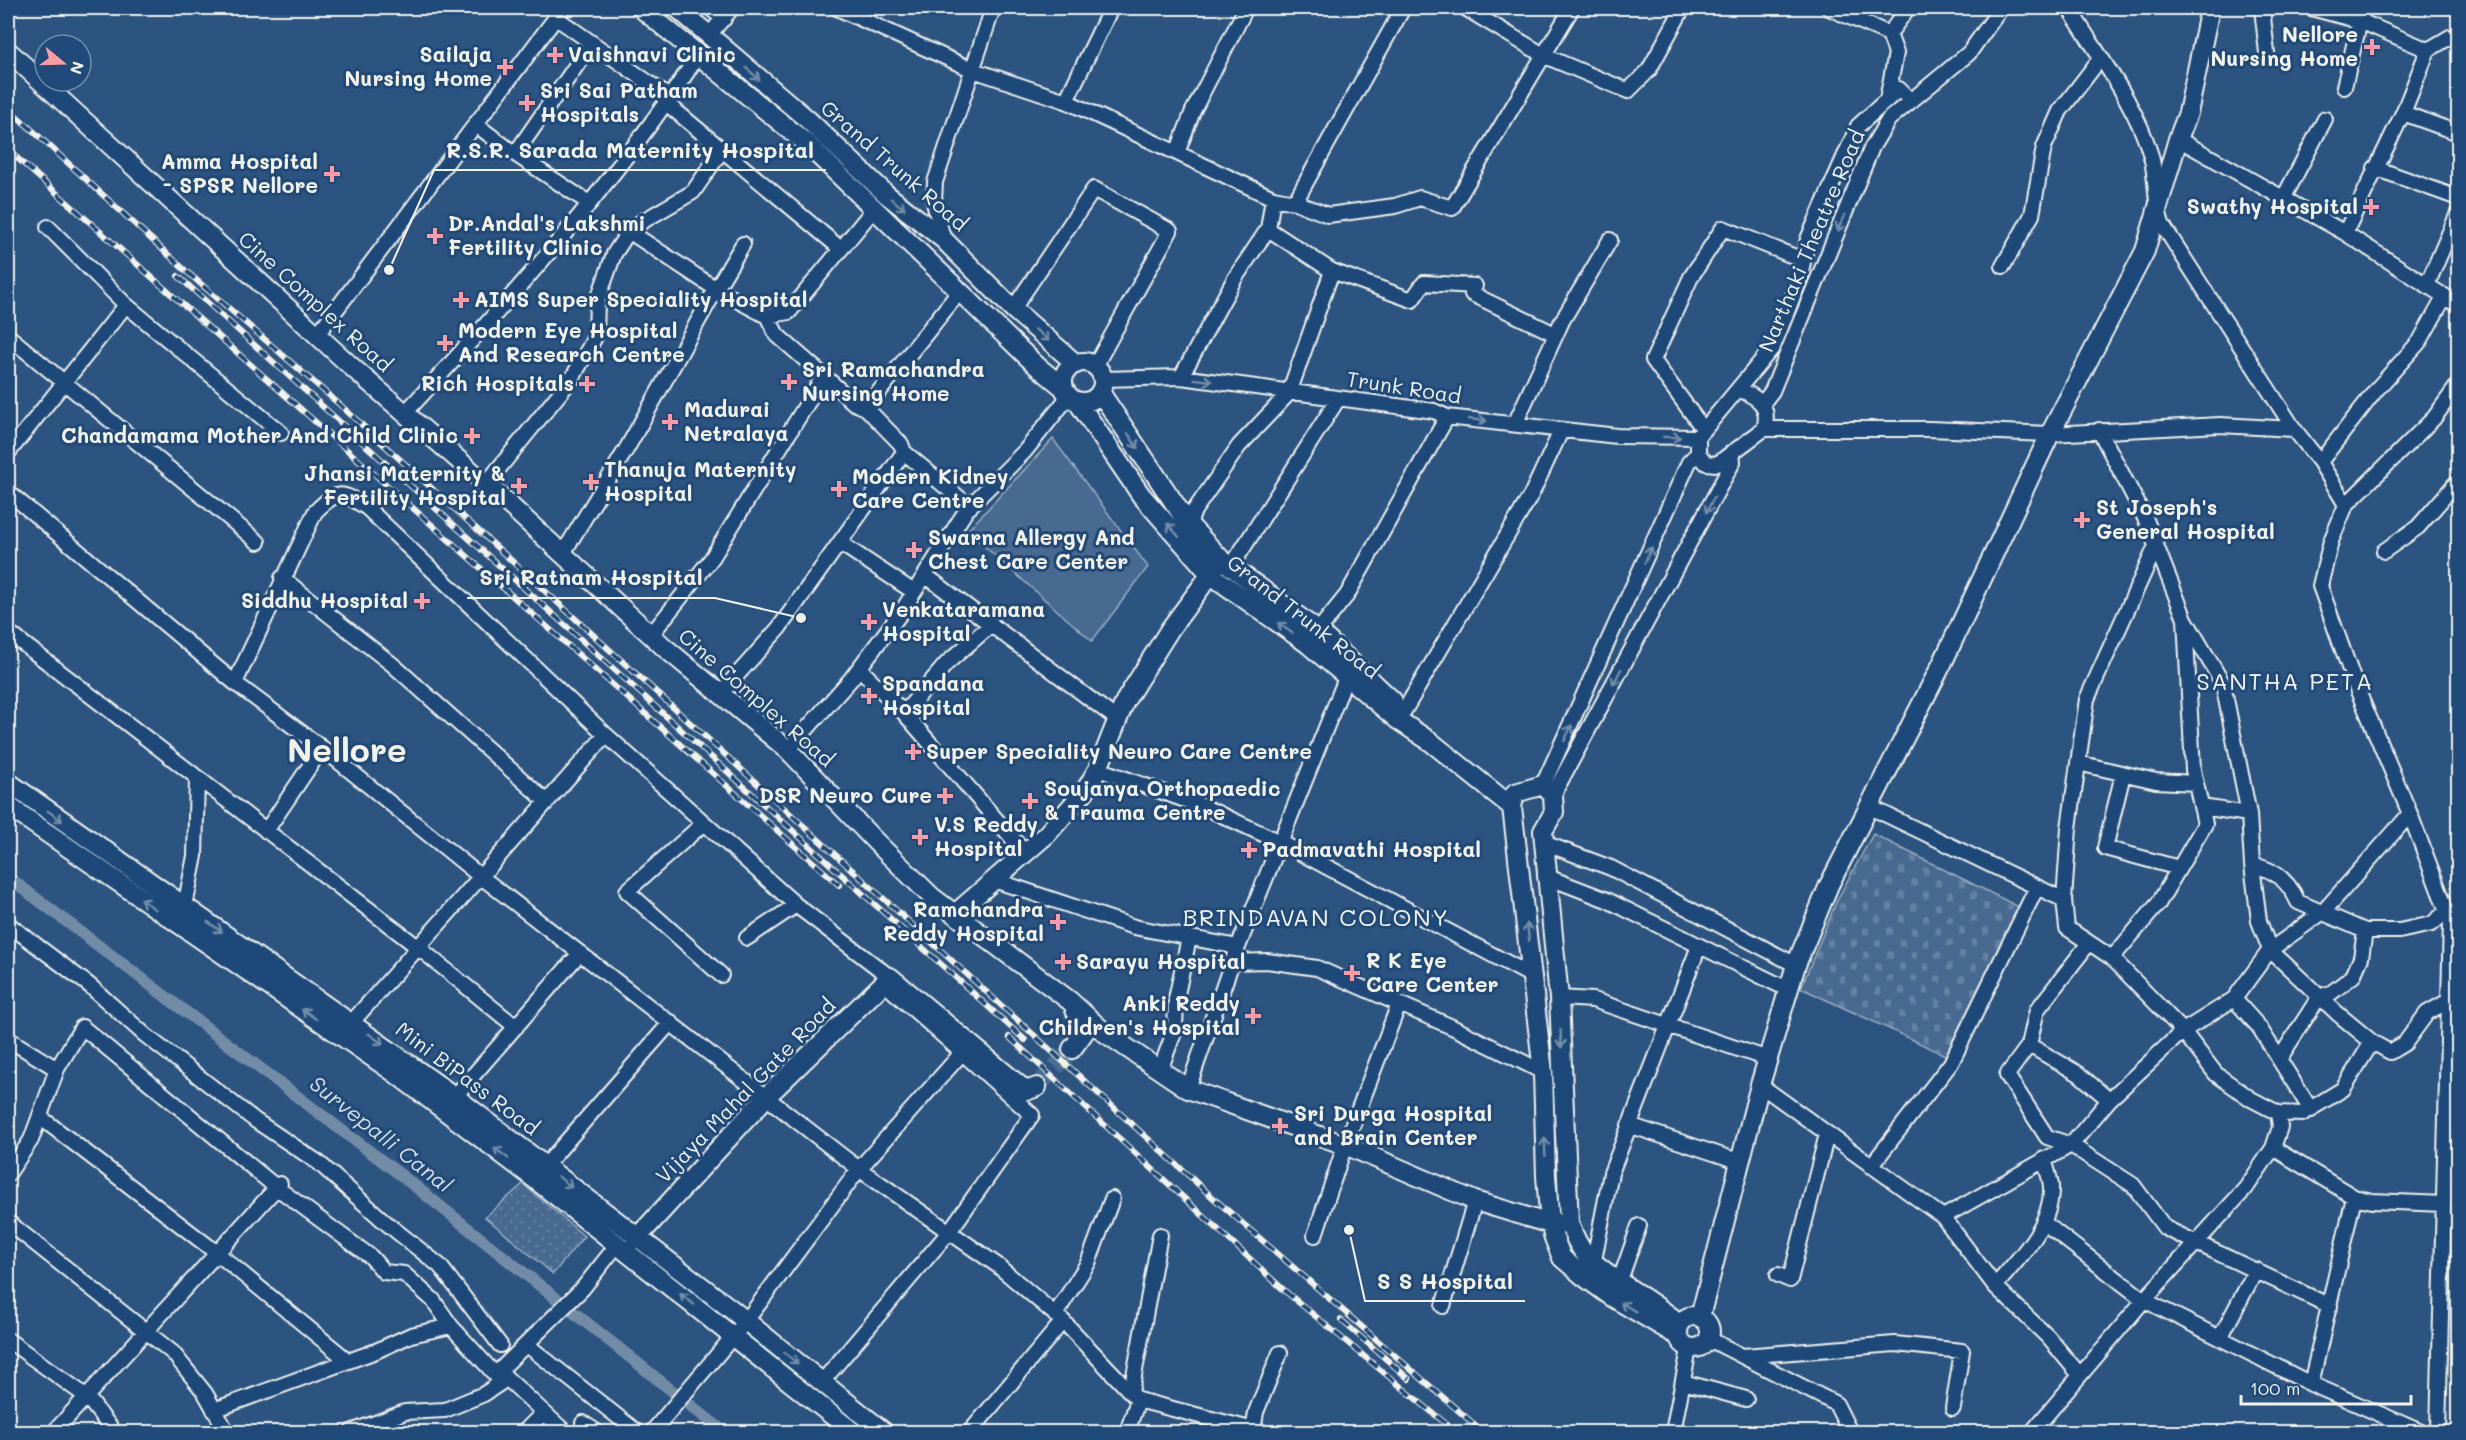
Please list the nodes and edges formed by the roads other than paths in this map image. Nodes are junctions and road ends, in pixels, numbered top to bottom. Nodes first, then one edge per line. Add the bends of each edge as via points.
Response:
1 (641, 8) edge
2 (678, 8) edge
3 (710, 8) edge
4 (837, 8) edge
5 (993, 8) edge
6 (1111, 8) edge
7 (1246, 8) edge
8 (1403, 8) edge
9 (1465, 8) edge
10 (1572, 8) edge
11 (1683, 8) edge
12 (1829, 8) edge
13 (1908, 8) edge
14 (2001, 8) edge
15 (2069, 8) edge
16 (2210, 8) edge
17 (2262, 8) edge
18 (2312, 8) edge
19 (559, 12) edge
20 (728, 13) edge
21 (2361, 14) edge
22 (710, 34) junction
23 (1889, 34) junction
24 (2458, 36) edge
25 (592, 43) junction
26 (2428, 50) junction
27 (8, 51) edge
28 (2267, 53) dead end
29 (699, 54) junction
30 (1545, 56) junction
31 (2100, 59) junction
32 (973, 70) junction
33 (2344, 87) dead end
34 (667, 100) junction
35 (1887, 100) junction
36 (1910, 100) junction
37 (1066, 101) junction
38 (2403, 113) junction
39 (2325, 119) dead end
40 (475, 124) junction
41 (2458, 134) edge
42 (2178, 139) junction
43 (723, 150) junction
44 (1177, 153) junction
45 (515, 154) junction
46 (2375, 168) junction
47 (1274, 198) junction
48 (2458, 198) edge
49 (2283, 199) junction
50 (1295, 202) junction
51 (589, 203) junction
52 (2157, 209) junction
53 (873, 210) junction
54 (2458, 213) edge
55 (48, 227) dead end
56 (1268, 229) junction
57 (630, 232) junction
58 (2345, 233) junction
59 (943, 238) junction
60 (1610, 240) dead end
61 (743, 244) dead end
62 (841, 249) junction
63 (1803, 260) junction
64 (2003, 266) dead end
65 (1332, 271) junction
66 (2427, 285) junction
67 (716, 289) junction
68 (960, 291) junction
69 (2445, 296) junction
70 (2458, 304) edge
71 (126, 305) junction
72 (1013, 309) junction
73 (767, 316) junction
74 (1556, 334) junction
75 (317, 335) junction
76 (8, 336) edge
77 (1076, 364) junction
78 (824, 376) junction
79 (1180, 377) junction
80 (1099, 379) junction
81 (63, 383) junction
82 (2458, 385) edge
83 (1738, 389) junction
84 (1289, 393) junction
85 (1070, 395) junction
86 (1338, 399) junction
87 (1762, 404) junction
88 (866, 408) junction
89 (405, 413) junction
90 (1447, 417) junction
91 (1515, 424) junction
92 (1764, 429) junction
93 (2294, 429) junction
94 (2099, 430) junction
95 (1561, 431) junction
96 (281, 433) dead end
97 (1701, 434) junction
98 (2050, 434) junction
99 (904, 452) junction
100 (1732, 452) junction
101 (8, 453) edge
102 (1698, 453) junction
103 (2320, 462) junction
104 (2458, 482) edge
105 (486, 484) junction
106 (8, 492) edge
107 (2346, 505) junction
108 (970, 507) junction
109 (1189, 525) junction
110 (258, 542) dead end
111 (840, 543) junction
112 (2156, 546) junction
113 (2384, 552) dead end
114 (562, 555) junction
115 (1226, 563) junction
116 (925, 575) junction
117 (1211, 575) junction
118 (282, 578) junction
119 (914, 592) junction
120 (2185, 619) junction
121 (992, 624) junction
122 (1318, 631) junction
123 (8, 632) edge
124 (651, 635) junction
125 (859, 668) junction
126 (1346, 678) junction
127 (235, 683) junction
128 (720, 694) junction
129 (1404, 711) junction
130 (904, 713) junction
131 (1118, 720) junction
132 (606, 735) junction
133 (322, 748) junction
134 (788, 750) junction
135 (2078, 763) junction
136 (1098, 769) junction
137 (2123, 774) junction
138 (197, 778) junction
139 (8, 782) edge
140 (2196, 783) junction
141 (1548, 790) junction
142 (547, 802) junction
143 (8, 806) edge
144 (1514, 806) junction
145 (1870, 807) junction
146 (2201, 807) junction
147 (2249, 814) junction
148 (2410, 814) junction
149 (704, 823) junction
150 (266, 831) junction
151 (1543, 837) junction
152 (1280, 842) junction
153 (1025, 853) junction
154 (2252, 865) junction
155 (2179, 868) junction
156 (480, 876) junction
157 (1545, 876) junction
158 (994, 880) junction
159 (2037, 887) junction
160 (2064, 900) junction
161 (796, 905) junction
162 (185, 906) junction
163 (2323, 912) junction
164 (956, 913) junction
165 (2452, 917) edge
166 (8, 924) edge
167 (2365, 931) junction
168 (747, 938) dead end
169 (1189, 938) junction
170 (2089, 943) junction
171 (1699, 946) junction
172 (1238, 947) junction
173 (419, 948) junction
174 (2270, 950) junction
175 (580, 953) junction
176 (2112, 958) junction
177 (1232, 962) junction
178 (1796, 965) junction
179 (721, 975) dead end
180 (1534, 977) junction
181 (887, 980) junction
182 (1789, 990) junction
183 (2319, 997) junction
184 (1559, 998) junction
185 (2234, 999) junction
186 (2450, 1000) junction
187 (1070, 1001) junction
188 (1399, 1004) junction
189 (352, 1022) junction
190 (671, 1022) junction
191 (1668, 1025) junction
192 (516, 1027) junction
193 (2183, 1031) junction
194 (8, 1039) edge
195 (2372, 1042) junction
196 (2029, 1045) junction
197 (1072, 1049) tunnel mouth
198 (961, 1053) junction
199 (2280, 1058) junction
200 (1767, 1059) junction
201 (57, 1069) junction
202 (1160, 1070) junction
203 (1543, 1072) junction
204 (1760, 1085) junction
205 (1037, 1087) dead end
206 (1188, 1089) junction
207 (767, 1096) junction
208 (2109, 1100) junction
209 (449, 1103) junction
210 (2311, 1110) junction
211 (2278, 1113) junction
212 (40, 1117) junction
213 (1629, 1125) junction
214 (1827, 1134) junction
215 (1345, 1145) junction
216 (2071, 1145) junction
217 (2273, 1148) junction
218 (2044, 1159) junction
219 (1741, 1162) junction
220 (546, 1166) junction
221 (1871, 1166) junction
222 (859, 1169) junction
223 (8, 1174) edge
224 (278, 1186) junction
225 (2354, 1197) junction
226 (1112, 1199) dead end
227 (1475, 1201) junction
228 (2444, 1203) junction
229 (1943, 1217) junction
230 (8, 1222) edge
231 (2043, 1222) junction
232 (1569, 1223) junction
233 (1550, 1224) junction
234 (1639, 1226) dead end
235 (949, 1232) junction
236 (1160, 1235) dead end
237 (1315, 1235) dead end
238 (636, 1239) junction
239 (2195, 1242) junction
240 (617, 1245) junction
241 (217, 1253) junction
242 (1594, 1260) junction
243 (2256, 1270) junction
244 (1778, 1275) dead end
245 (1620, 1280) junction
246 (1995, 1286) junction
247 (2144, 1300) junction
248 (1443, 1306) dead end
249 (2330, 1306) junction
250 (1700, 1317) junction
251 (1059, 1318) junction
252 (746, 1321) junction
253 (451, 1326) junction
254 (148, 1331) junction
255 (734, 1335) junction
256 (1682, 1336) junction
257 (2220, 1338) junction
258 (1709, 1339) junction
259 (8, 1340) edge
260 (500, 1345) dead end
261 (527, 1345) junction
262 (1280, 1353) dead end
263 (1743, 1356) junction
264 (347, 1360) junction
265 (2079, 1374) junction
266 (501, 1377) junction
267 (1683, 1382) junction
268 (821, 1383) junction
269 (2311, 1384) junction
270 (1134, 1396) junction
271 (87, 1397) junction
272 (1746, 1399) dead end
273 (1953, 1408) dead end
274 (214, 1410) junction
275 (542, 1414) junction
276 (583, 1423) dead end
277 (367, 1430) edge
278 (54, 1432) edge
279 (114, 1432) edge
280 (227, 1432) edge
281 (351, 1432) edge
282 (524, 1432) edge
283 (565, 1432) edge
284 (597, 1432) edge
285 (637, 1432) edge
286 (652, 1432) edge
287 (853, 1432) edge
288 (884, 1432) edge
289 (970, 1432) edge
290 (1127, 1432) edge
291 (1257, 1432) edge
292 (1673, 1432) edge
293 (1850, 1432) edge
294 (2032, 1432) edge
295 (2421, 1432) edge
296 (2438, 1432) edge

1 - 29 main road, Grand Trunk Road
2 - 22 main road, Grand Trunk Road
3 - 20 street
4 - 32 street
5 - 32 street
6 - 37 street
7 - 44 street via 1193,111
8 - 50 street
9 - 30 street
10 - 30 street
11 - 30 street via 1649,70 1628,91
12 - 23 street
13 - 23 street
14 - 36 street, Narthaki Theatre Road via 1969,53
15 - 31 street
16 - 42 main road via 2188,113
17 - 28 street
18 - 21 street
19 - 25 street
19 - 40 street
20 - 22 street
21 - 26 street
21 - 33 street
22 -> 59 main road, Grand Trunk Road via 886,194
23 - 35 street via 1896,53
24 - 26 street
25 - 34 street
25 - 45 street
26 - 38 street
27 - 75 main road, Cine Complex Road
29 - 34 street
29 - 53 main road, Grand Trunk Road via 807,144
30 - 50 street via 1452,208 1420,198 1395,206 1328,215
31 - 52 street via 2136,119 2148,148
31 - 64 street via 2060,111 2044,147 2032,215
32 - 37 street
32 - 59 street via 935,182 934,202
34 - 43 street
34 - 51 street
35 - 36 street via 1899,89
35 - 63 street, Narthaki Theatre Road via 1858,126 1808,239
36 -> 87 street, Narthaki Theatre Road via 1888,119 1872,147 1772,391
37 - 44 street
38 - 41 street
38 - 46 street
39 - 49 street
40 - 45 street
40 - 75 street
42 - 49 street
42 - 52 main road
43 - 57 street via 693,192
43 - 62 street
44 - 47 street
45 - 51 street
46 - 48 street
46 - 58 street
47 - 50 street
47 - 56 street
49 - 58 street
51 - 89 street via 491,320
52 - 93 street via 2162,224
52 - 98 main road via 2145,251
53 - 62 street
53 - 68 main road, Grand Trunk Road
54 - 66 street
55 - 71 street
56 - 65 street
56 - 79 street via 1235,278
57 - 67 street
57 - 105 street via 614,254 597,302 596,335 573,377
58 - 66 street
59 - 72 main road, Grand Trunk Road
60 - 74 street
61 - 67 street
62 - 73 street via 789,312
63 - 83 street, Narthaki Theatre Road via 1773,347
63 - 97 street via 1723,228 1691,277 1653,360
65 - 74 street via 1412,300 1424,283 1473,290
65 - 84 street
66 - 69 street
67 - 73 street
67 - 114 street
68 - 85 main road, Grand Trunk Road
68 - 88 street
69 - 70 street
69 - 103 street via 2420,341
71 - 81 street
71 - 96 street
72 -> 77 main road, Grand Trunk Road
72 - 80 street via 1094,189 1170,231
73 - 78 street via 777,335
74 - 91 street
75 - 89 main road, Cine Complex Road
76 - 81 street
77 - 80 main road via 1085,362
77 - 85 main road via 1065,375
78 - 88 street via 854,403
78 - 124 street via 712,558
79 - 80 street, Trunk Road
79 -> 84 street, Trunk Road
80 - 85 main road via 1090,400
80 -> 109 main road
81 - 101 street
81 - 110 street
82 - 107 street via 2434,418
83 - 87 street
83 - 97 street, Narthaki Theatre Road
84 - 86 street, Trunk Road
84 - 109 street via 1239,446 1194,511
85 - 108 street via 1025,451
117 -> 85 main road, Grand Trunk Road via 1141,495
86 - 90 street, Trunk Road via 1434,411
86 - 115 street
87 - 92 street via 1767,412
88 - 99 street
89 - 105 main road, Cine Complex Road
90 -> 91 street, Trunk Road
90 - 122 street via 1347,595
91 - 95 street, Trunk Road
92 - 98 street
92 - 100 street
93 - 94 street via 2220,425
93 - 103 street
94 - 98 street
94 - 112 street
95 -> 97 street, Trunk Road via 1617,436
95 - 129 street via 1531,495
97 - 102 street
98 - 145 main road
99 - 108 street
99 - 111 street
100 - 102 street via 1712,465
100 -> 141 street via 1733,462
141 -> 102 street via 1689,462
103 - 107 street
104 - 113 street via 2418,527
105 - 114 main road, Cine Complex Road
106 - 127 street
107 - 148 street via 2331,541 2320,585 2355,684
108 - 116 street
109 - 115 main road
111 - 119 street
111 - 128 street via 779,628
112 - 120 street
112 - 135 street via 2087,699
114 - 124 main road, Cine Complex Road
115 - 117 main road
115 - 122 main road
116 - 119 street
116 - 121 street
126 -> 117 main road, Grand Trunk Road via 1308,644
117 - 131 main road via 1170,629 1125,701
118 - 127 street
118 - 132 street via 315,512 332,496 347,494 367,508
118 - 142 street via 393,665
119 - 125 street
120 - 140 street
120 - 147 street via 2223,684
121 - 130 street via 946,663
121 - 131 street
122 - 129 main road
123 - 138 street
124 - 128 main road, Cine Complex Road
125 - 130 street
125 - 134 street
126 - 144 main road, Grand Trunk Road
126 - 152 street
127 - 133 street
128 - 134 main road, Cine Complex Road
129 - 144 main road
130 - 153 street
131 - 136 main road
132 - 142 street
132 - 149 street
133 - 150 street
133 - 156 street
134 - 164 main road, Cine Complex Road via 932,897
135 - 137 street
135 - 160 street
136 - 152 street via 1202,806
136 - 153 main road via 1046,835
137 - 140 street via 2156,782
137 - 155 street via 2105,848
138 - 150 street
138 - 162 street via 195,856
139 -> 162 main road, Mini BiPass Road
140 - 146 street
141 - 144 main road
141 - 151 main road via 1554,812
142 - 156 street
209 -> 143 main road via 395,1073
144 - 151 main road via 1528,828
180 -> 144 main road
145 - 159 street
145 - 178 main road via 1830,885
146 - 147 street
146 - 155 street via 2205,824
147 - 154 street
148 - 163 street
148 - 165 street
149 - 161 street
149 - 179 street via 627,891
150 - 173 street
151 - 157 main road
151 - 178 street via 1611,868
152 - 172 street
152 - 180 street
153 - 158 main road
154 - 163 street via 2266,868 2290,886 2298,902
154 - 174 street via 2259,921
155 - 176 street via 2158,904
156 - 173 street
156 - 175 street
157 - 171 street via 1607,900
157 - 184 main road
158 - 164 main road
158 - 169 street via 1134,927
159 - 160 street
159 - 221 street via 1951,1063
160 - 170 street via 2067,928
161 - 168 street
161 - 181 street
162 -> 189 main road, Mini BiPass Road
163 - 167 street
163 - 174 street
164 - 187 main road, Cine Complex Road
165 - 167 street via 2399,931
165 - 186 street
166 - 260 street via 256,1121 319,1163 440,1266
167 - 183 street via 2361,958 2353,976
169 - 172 street
169 - 202 street via 1176,999 1175,1030
170 - 176 street
170 - 196 street via 2037,1010
171 - 182 street
171 - 191 street
172 - 177 street
173 - 189 street
173 - 192 street
174 - 183 street
174 - 185 street
175 - 190 street
175 - 192 street
176 - 193 street
177 - 188 street via 1268,961 1317,968
177 - 206 street
178 - 182 main road
180 - 203 main road
181 - 198 street
181 - 205 main road via 1026,1090
181 - 207 main road, Vijaya Mahal Gate Road
182 - 200 main road
183 - 195 street
183 - 199 street
184 - 191 street via 1593,1000
184 -> 232 main road
185 - 193 street
185 - 199 street
186 - 195 street via 2427,1013 2404,1043 2390,1052
186 - 228 street
187 - 197 main road via 1086,1030
187 - 202 main road, Cine Complex Road via 1105,1033
188 - 203 street
188 - 215 street
189 -> 209 main road, Mini BiPass Road
190 - 207 street
190 - 220 street
191 - 200 street
191 - 213 street
192 - 209 street
193 - 208 street
193 - 211 street via 2216,1074 2251,1100
194 - 201 street
195 - 210 street via 2343,1089
196 - 208 street via 2079,1074
196 - 216 street via 2007,1075 2047,1137
198 - 222 street
198 - 235 street via 1032,1115
199 - 210 street
200 - 204 main road
201 - 212 street
201 - 224 street via 82,1027
202 - 206 main road, Cine Complex Road
233 -> 203 main road
204 - 214 street
204 - 219 main road
206 - 215 main road, Cine Complex Road
207 - 222 street
207 - 238 main road, Vijaya Mahal Gate Road
208 - 216 street
209 - 220 main road, Mini BiPass Road
240 -> 209 main road
210 - 211 street via 2302,1114
211 - 217 street via 2280,1127
212 - 223 street via 31,1140
212 - 241 street
213 - 219 street
213 - 242 street via 1611,1173
214 - 221 street
214 - 244 street via 1790,1280
215 - 227 main road, Cine Complex Road
215 - 237 street
216 - 218 street
216 - 239 street via 2133,1185 2164,1228
217 - 225 street
217 - 239 street via 2246,1188
218 - 229 street
218 - 231 street via 2051,1184
219 - 250 main road
220 -> 238 main road, Mini BiPass Road
221 - 229 street
222 - 235 street
222 - 252 street
224 - 241 street
224 - 253 street via 371,1257 384,1272 404,1274 433,1300
225 - 228 street
225 - 249 street
226 - 251 street via 1088,1263
227 - 233 main road, Cine Complex Road
227 - 248 street
228 - 296 street
229 - 246 street
230 - 254 street
231 - 246 street
231 - 247 street
232 - 233 main road, Cine Complex Road
232 - 242 main road via 1575,1239
256 -> 233 main road via 1612,1297 1562,1258
234 - 245 street
235 - 251 street via 997,1265
235 - 268 street
236 - 270 street
238 - 252 main road, Mini BiPass Road
239 - 243 street
239 - 247 street
255 -> 240 main road
240 - 261 street via 583,1288
241 - 254 street
241 - 264 street
242 - 245 main road
243 - 249 street
243 - 257 street
245 - 256 main road via 1657,1304
246 - 265 street via 2048,1337
247 - 257 street
247 - 265 street
249 - 269 street
250 - 256 main road via 1689,1316
250 - 258 main road via 1707,1322
251 - 270 street
251 - 289 street
252 - 255 street
252 -> 268 main road, Mini BiPass Road
253 - 264 street via 411,1335
253 - 266 street
254 - 271 street
254 - 274 street via 172,1353
255 - 286 street
255 - 287 main road
256 - 258 main road via 1703,1345
256 - 267 street
257 - 269 street
258 - 263 street
259 - 271 street
261 - 266 street
261 - 285 street
262 - 291 street via 1256,1412
263 - 273 street via 1894,1344 1962,1351
263 - 293 street via 1836,1404
264 - 274 street
265 - 294 street
266 - 275 street
266 - 277 street via 484,1394 445,1410 405,1412
267 - 272 street
267 - 292 street
268 - 288 main road, Mini BiPass Road
269 - 295 street
270 - 290 street
270 - 291 street
271 - 278 street
271 - 279 street
274 - 280 street
275 - 282 street
275 - 283 street
276 - 284 street
277 - 281 street

